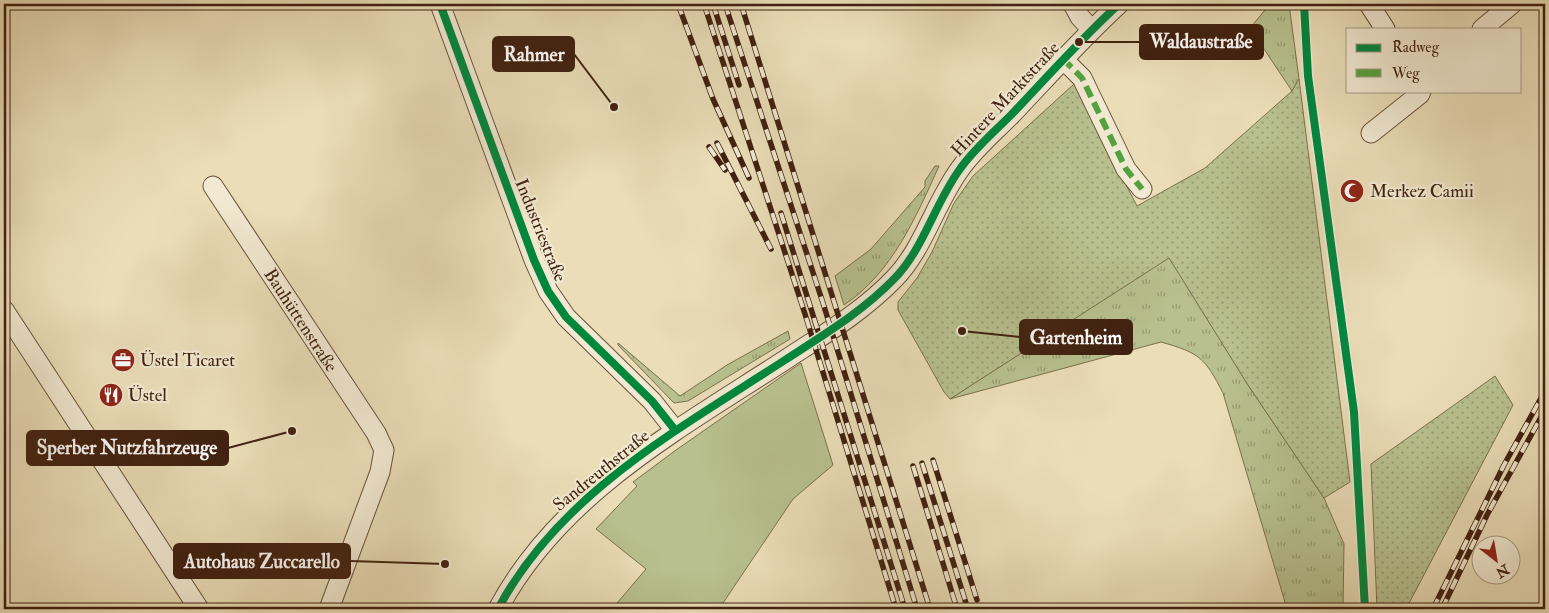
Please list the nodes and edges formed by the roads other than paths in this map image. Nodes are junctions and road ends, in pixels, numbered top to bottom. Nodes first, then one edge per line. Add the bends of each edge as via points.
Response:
1 (440, 4) edge
2 (1073, 4) edge
3 (1119, 4) edge
4 (1369, 4) edge
5 (1512, 4) edge
6 (1384, 28) edge
7 (1483, 28) edge
8 (1091, 29) junction
9 (1063, 59) junction
10 (1420, 92) edge
11 (1371, 132) dead end
12 (213, 186) dead end
13 (1142, 189) dead end
14 (4, 310) edge
15 (675, 430) junction
16 (199, 609) edge
17 (329, 609) edge
18 (498, 609) edge

1 - 15 street, Industriestraße via 548,291 566,317 652,401
2 - 8 street
3 - 8 street, Hintere Marktstraße
4 - 6 street
5 - 7 street
8 - 9 street, Hintere Marktstraße
9 - 13 street via 1082,78 1126,168
9 - 15 street, Hintere Marktstraße via 960,168 941,197 911,257 895,279 857,313
10 - 11 street
12 - 17 street, Bauhüttenstraße via 376,432 384,450 380,472
14 - 16 street
15 - 18 street, Sandreuthstraße via 568,514 535,550

